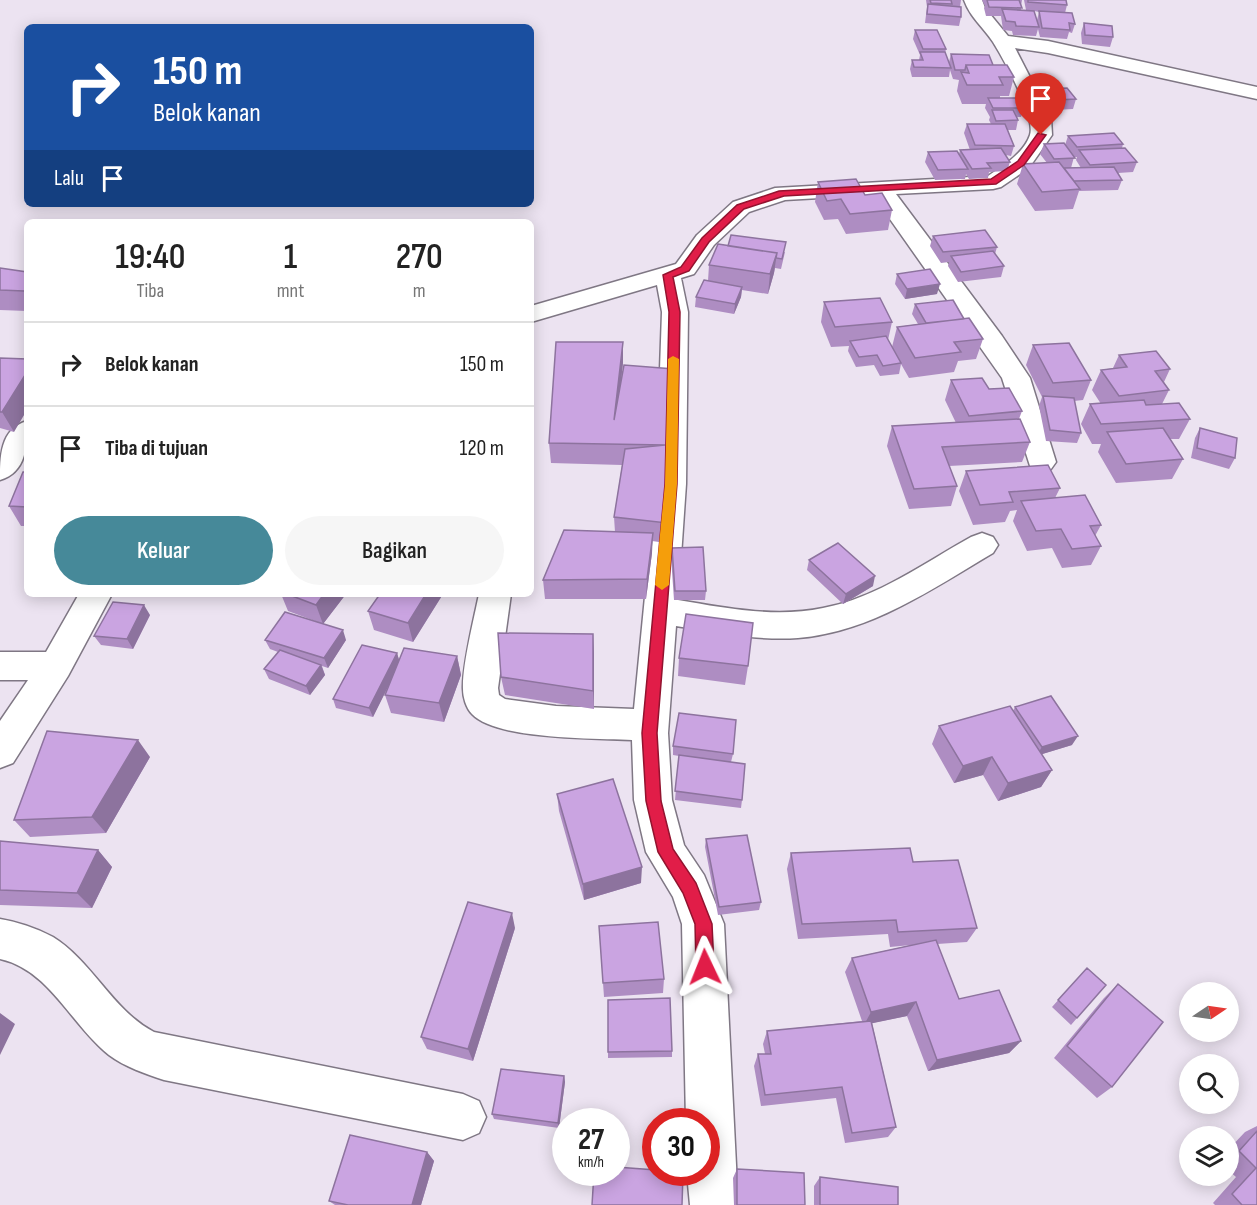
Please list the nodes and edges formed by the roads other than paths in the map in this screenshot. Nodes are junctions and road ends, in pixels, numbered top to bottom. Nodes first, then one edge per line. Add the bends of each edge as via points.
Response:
1 (973, 0) edge
2 (1002, 41) junction
3 (1257, 93) edge
4 (879, 187) junction
5 (668, 275) junction
6 (534, 313) edge
7 (24, 435) edge
8 (1041, 462) dead end
9 (0, 470) edge
10 (982, 545) dead end
11 (94, 597) edge
12 (495, 597) edge
13 (660, 610) junction
14 (0, 666) edge
15 (56, 666) junction
16 (651, 725) junction
17 (0, 752) edge
18 (0, 939) edge
19 (463, 1117) dead end
20 (714, 1205) edge

1 - 2 street
2 - 3 street via 1093,56
2 - 4 street via 1041,118 1041,135 1021,163 993,182
4 - 5 street via 783,193 741,207 705,240 685,269
4 - 8 street via 1017,378
5 - 6 street
5 - 13 street via 675,312 671,484
7 - 9 street
10 - 13 street via 878,603 839,618 799,625 759,624
11 - 15 street
12 - 16 street via 480,688 487,708 497,713 556,721
13 - 16 street
14 - 15 street
15 - 17 street
16 - 20 street via 653,801 666,852 690,888 704,924
18 - 19 street via 14,940 38,951 61,969 122,1037 142,1051

